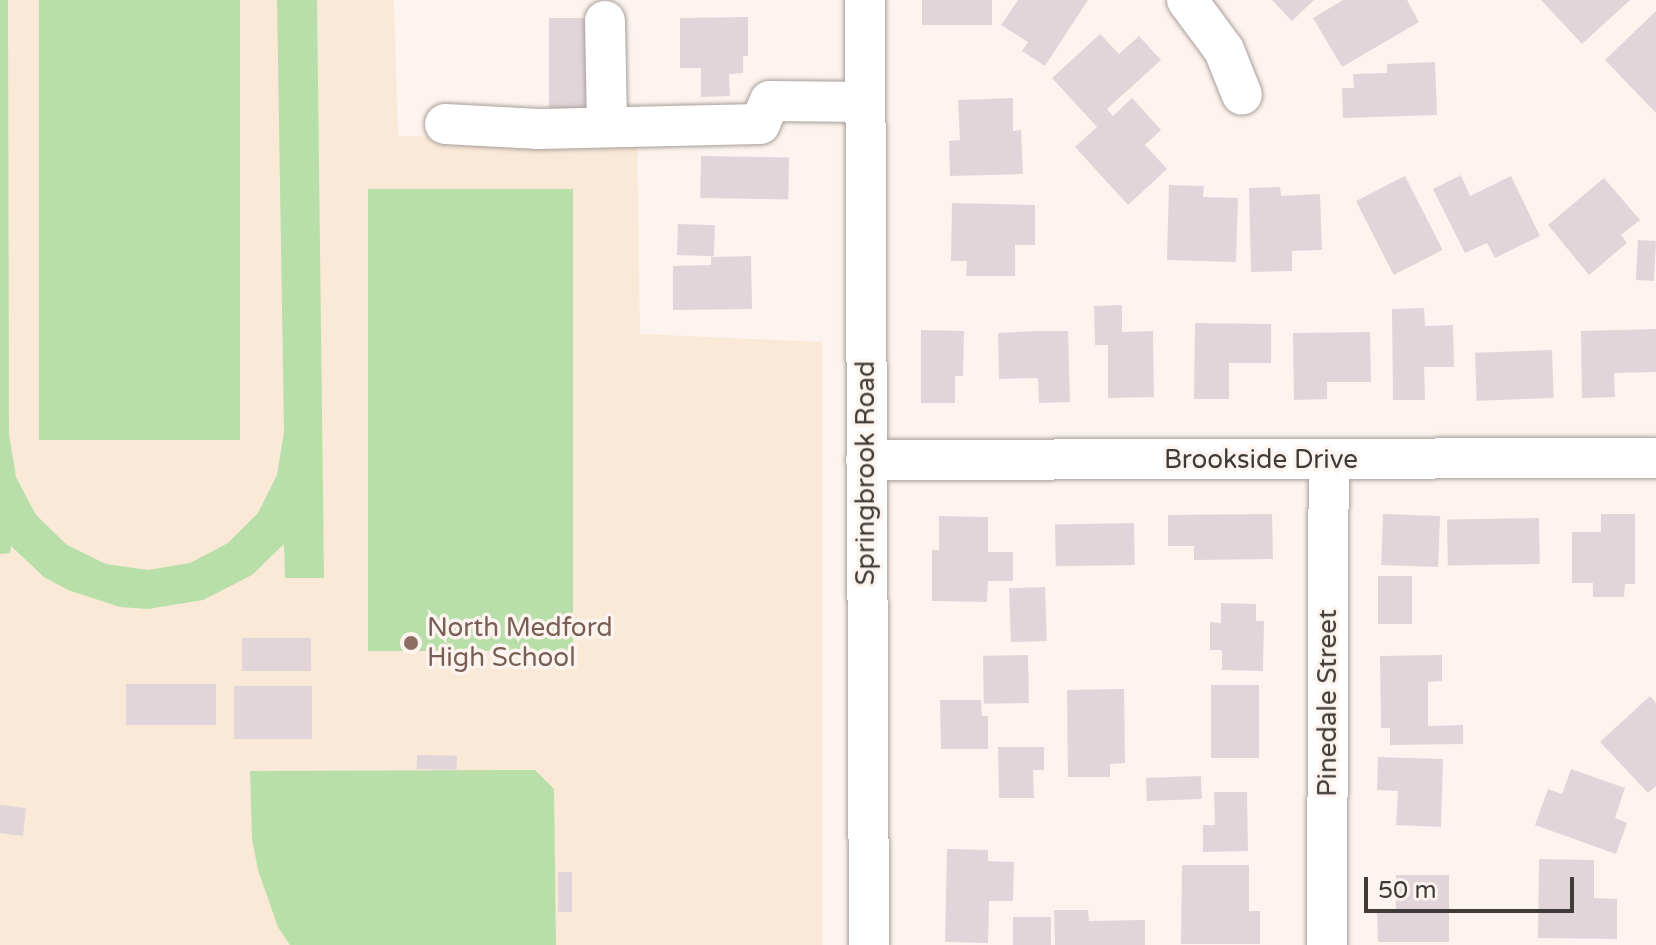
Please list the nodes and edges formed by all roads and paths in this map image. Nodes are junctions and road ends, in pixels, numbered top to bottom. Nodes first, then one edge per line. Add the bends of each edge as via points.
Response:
1 (865, 0) edge
2 (1187, 0) edge
3 (605, 21) dead end
4 (1242, 95) dead end
5 (865, 102) junction
6 (445, 124) dead end
7 (607, 127) junction
8 (1656, 458) edge
9 (866, 460) junction
10 (1329, 460) junction
11 (869, 945) edge
12 (1327, 945) edge

1 - 5 street, Springbrook Road
2 - 4 street via 1224,50
3 - 7 street
5 - 7 street via 770,101 760,124
5 - 9 street, Springbrook Road
6 - 7 street
8 - 10 street, Brookside Drive
9 - 10 street, Brookside Drive
9 - 11 street, Springbrook Road
10 - 12 street, Pinedale Street

